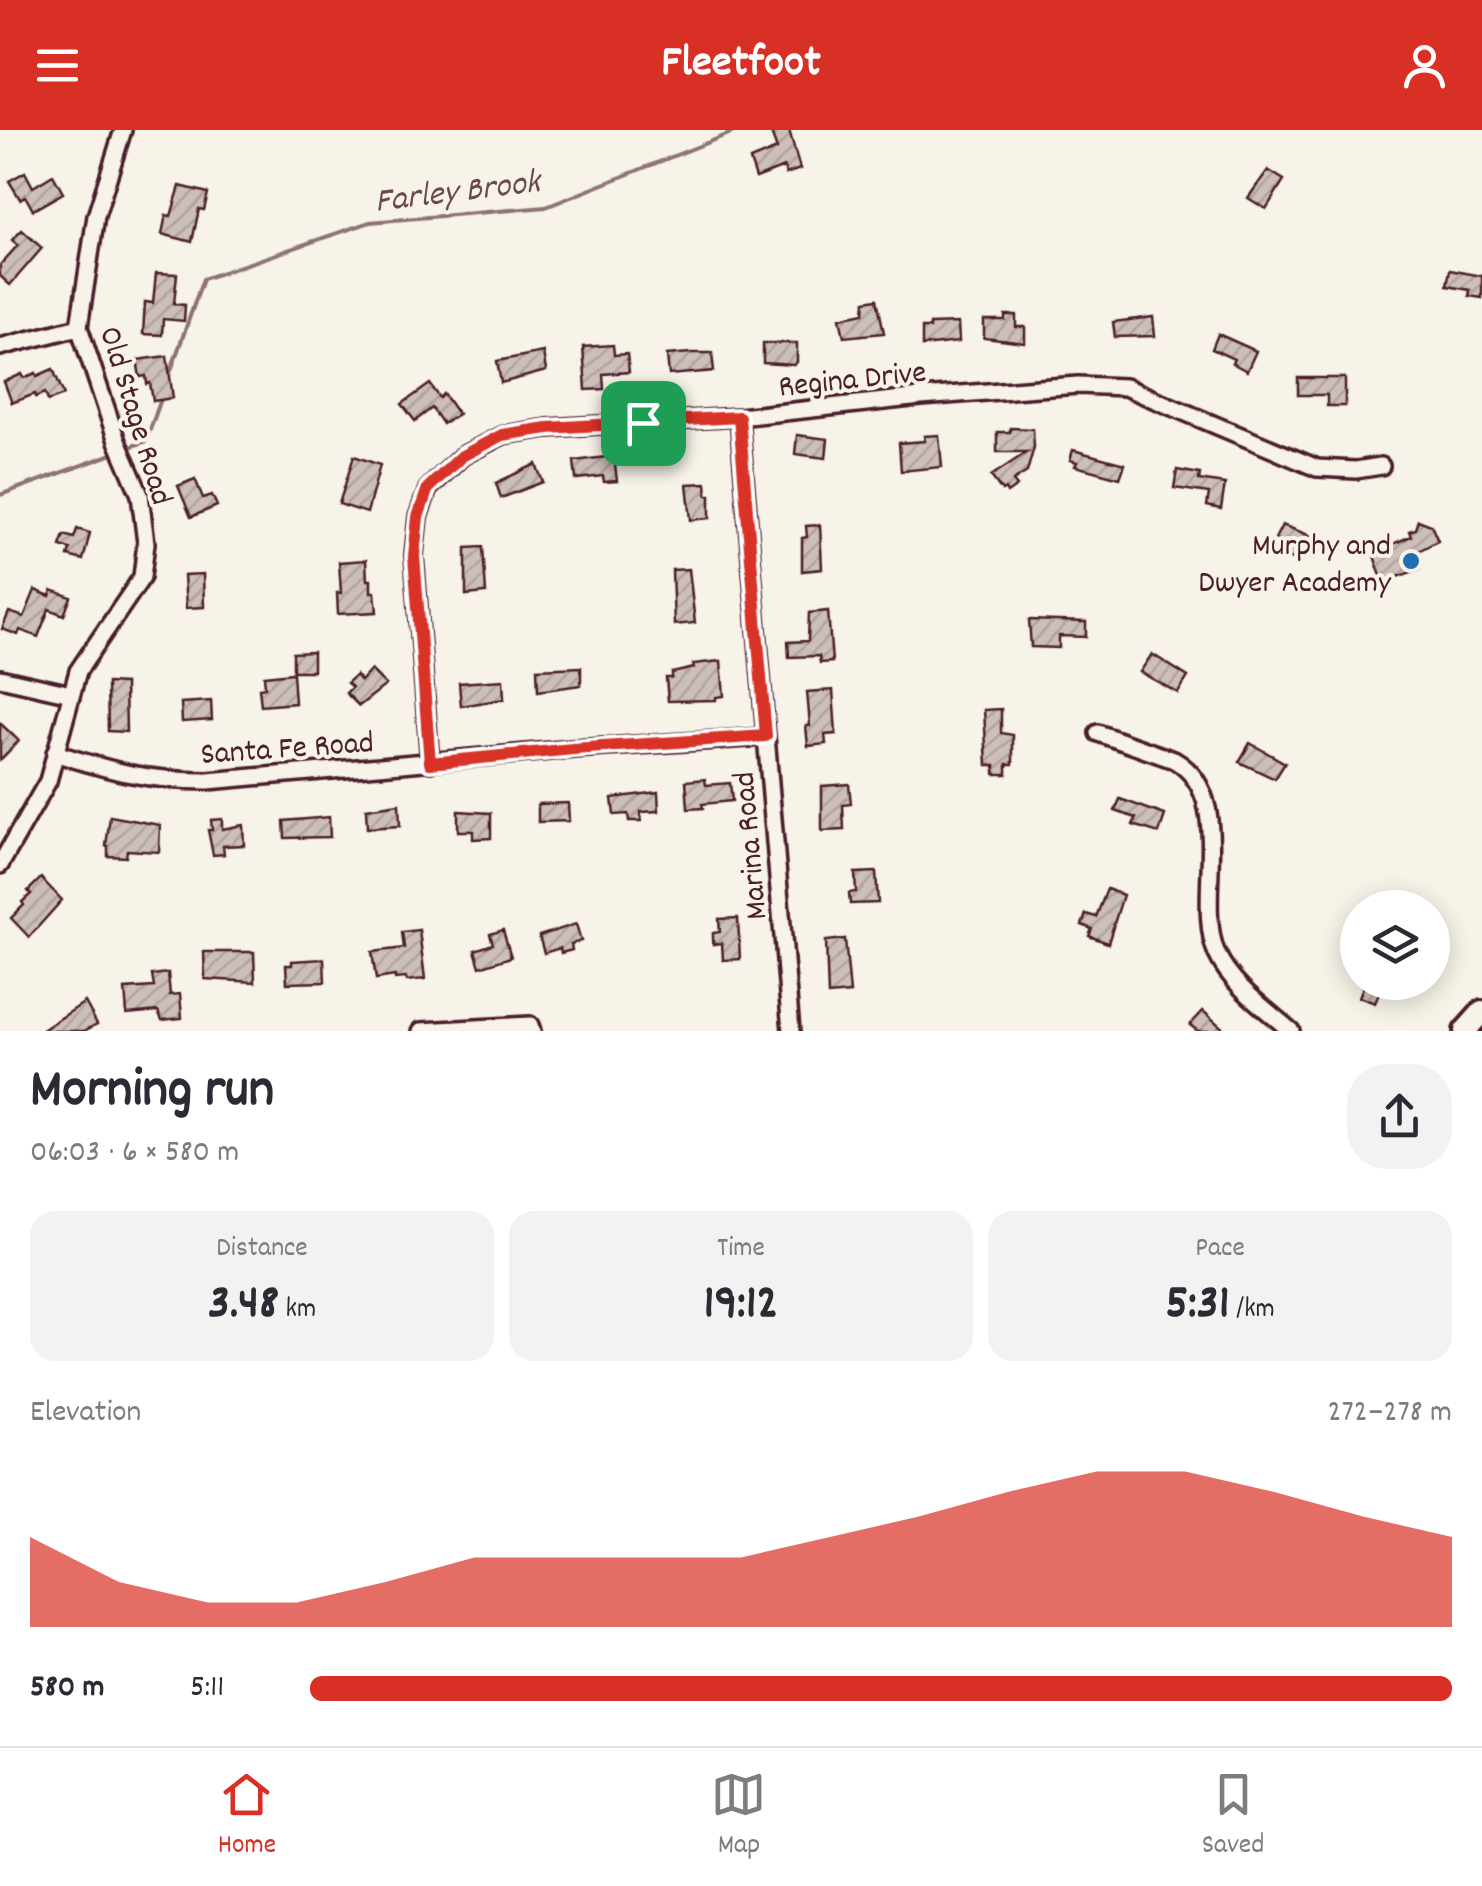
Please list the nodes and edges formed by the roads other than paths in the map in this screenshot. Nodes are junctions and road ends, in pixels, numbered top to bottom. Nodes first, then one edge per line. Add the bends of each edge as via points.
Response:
1 (122, 130) edge
2 (79, 327) junction
3 (0, 347) edge
4 (739, 417) junction
5 (1381, 466) dead end
6 (0, 678) edge
7 (71, 694) junction
8 (1098, 733) dead end
9 (766, 736) junction
10 (55, 753) junction
11 (430, 763) junction
12 (0, 866) edge
13 (1482, 1012) edge
14 (421, 1031) edge
15 (532, 1031) edge
16 (792, 1031) edge
17 (1291, 1031) edge
18 (1464, 1031) edge

1 - 2 street, Old Stage Road via 96,216
2 - 3 street
2 - 7 street, Old Stage Road via 140,495 146,543 142,577 78,671
4 - 5 street, Regina Drive via 1007,390 1125,387 1317,468
4 - 9 street, Marina Road
4 - 11 street, Regina Drive via 502,435 462,456 428,488 414,556
6 - 7 street
7 - 10 street, Old Stage Road
8 - 17 street via 1174,760 1199,782 1209,826 1215,950 1226,970
9 - 11 street, Santa Fe Road
9 - 16 street, Marina Road
10 - 11 street, Santa Fe Road via 167,781
10 - 12 street, Old Stage Road via 48,780
13 - 18 main road
14 - 15 street via 530,1025

